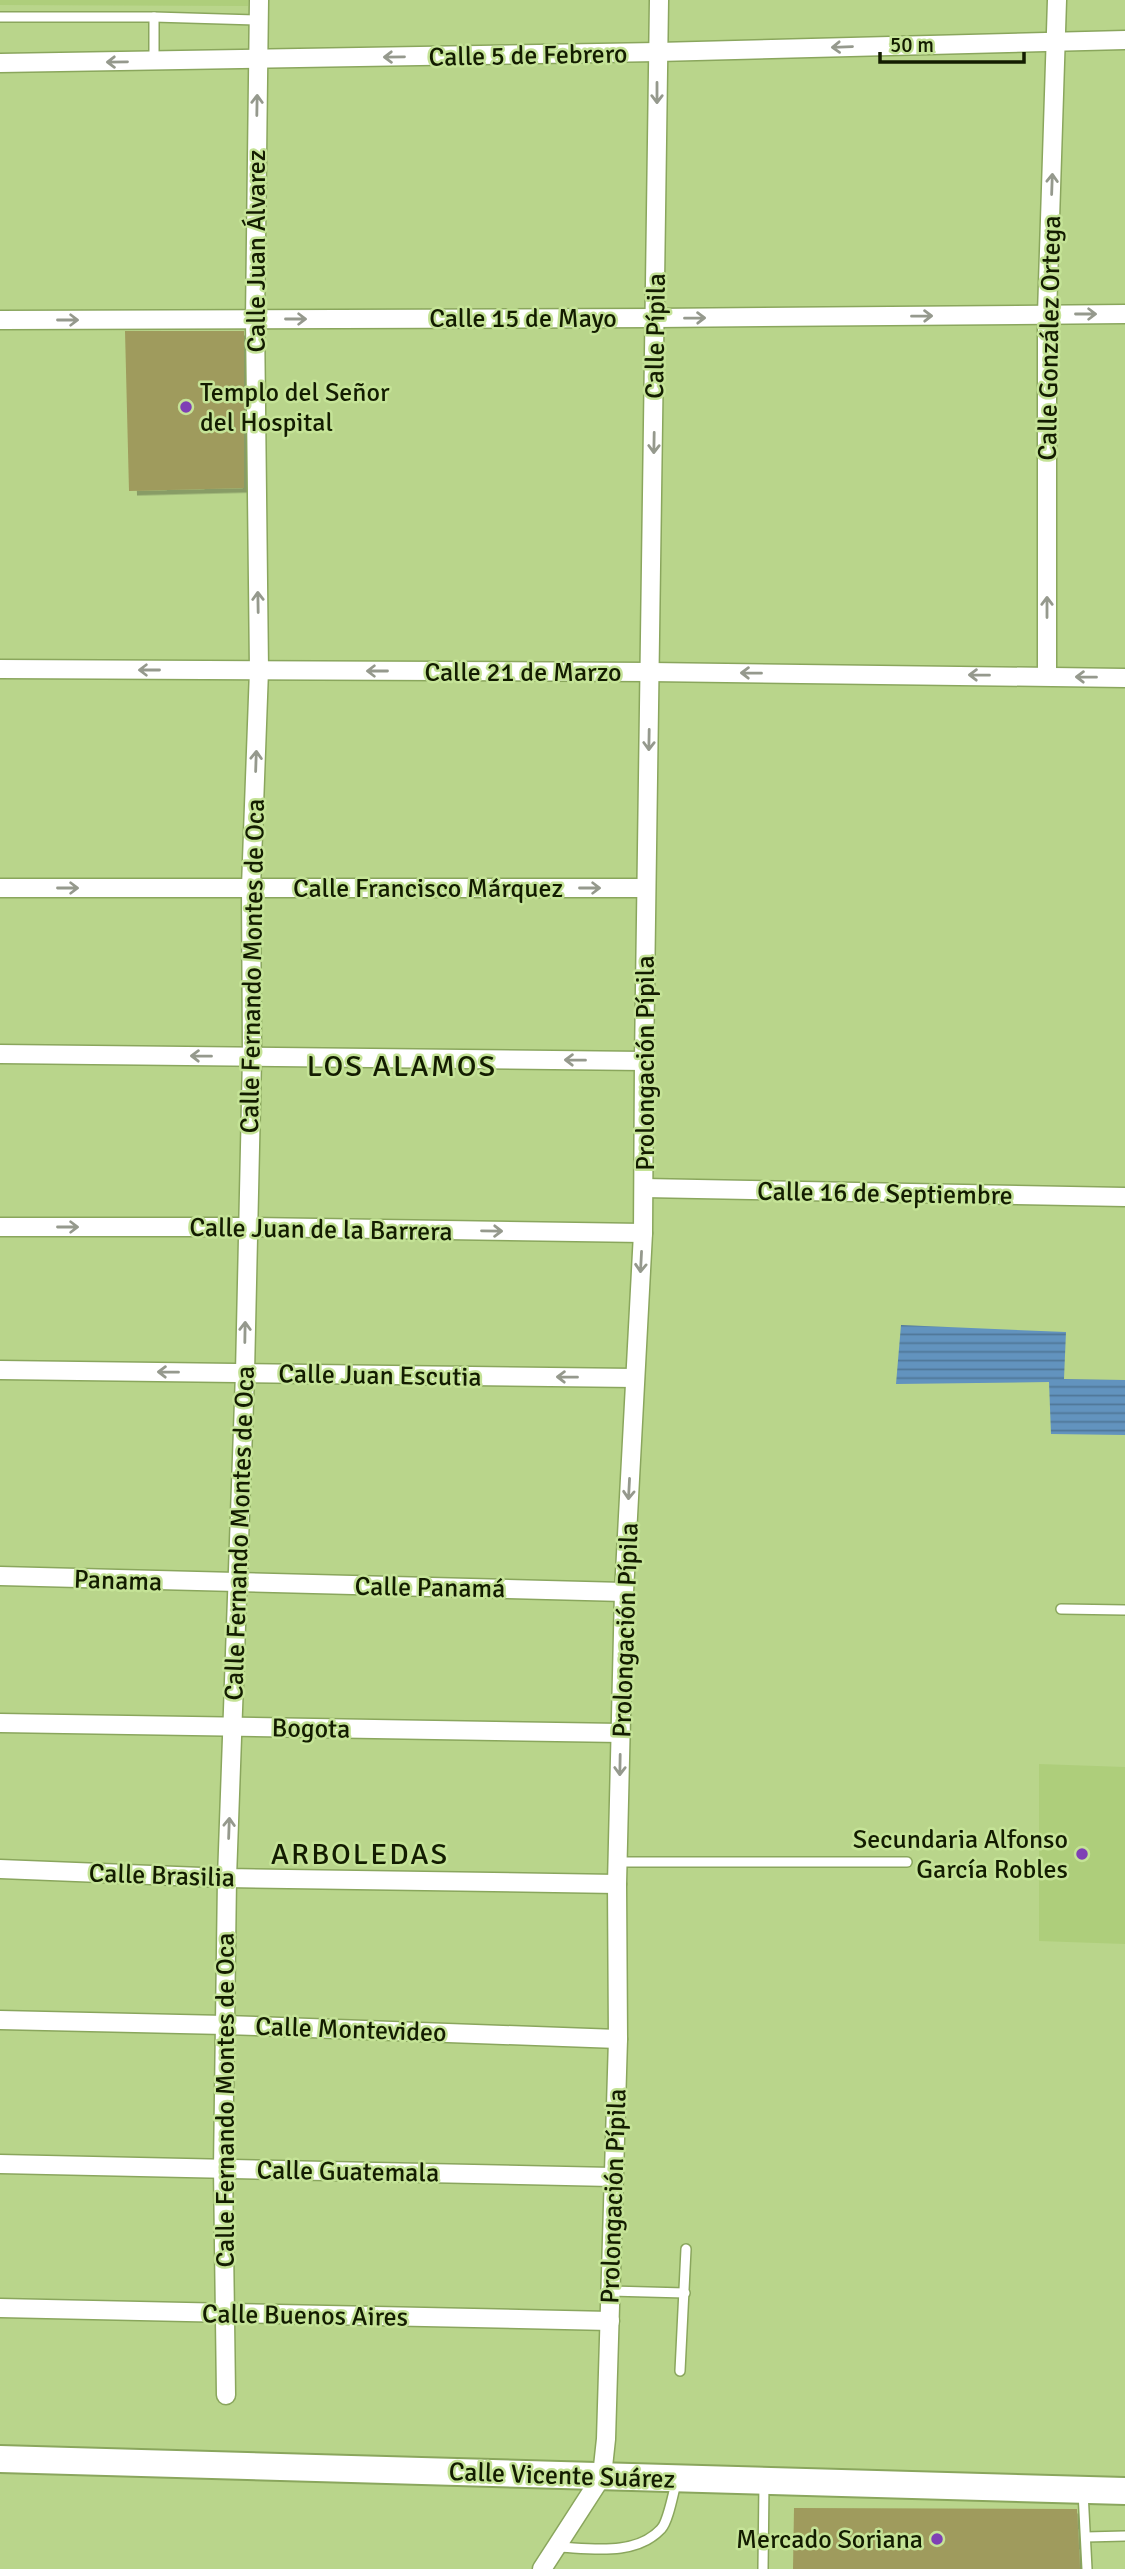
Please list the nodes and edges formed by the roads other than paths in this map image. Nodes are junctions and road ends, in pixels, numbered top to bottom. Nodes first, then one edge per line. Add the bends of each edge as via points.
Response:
1 (259, 0) edge
2 (659, 0) edge
3 (1057, 0) edge
4 (0, 17) edge
5 (154, 17) junction
6 (258, 20) junction
7 (1125, 40) edge
8 (1057, 41) junction
9 (658, 52) junction
10 (257, 60) junction
11 (154, 62) junction
12 (0, 63) edge
13 (1047, 314) junction
14 (1125, 314) edge
15 (656, 318) junction
16 (255, 319) junction
17 (0, 320) edge
18 (0, 669) edge
19 (259, 670) junction
20 (650, 672) junction
21 (1047, 676) junction
22 (1125, 678) edge
23 (251, 887) junction
24 (0, 888) edge
25 (646, 888) junction
26 (0, 1054) edge
27 (252, 1057) junction
28 (644, 1061) junction
29 (644, 1188) junction
30 (1125, 1197) edge
31 (0, 1227) edge
32 (247, 1227) junction
33 (643, 1233) junction
34 (0, 1370) edge
35 (245, 1373) junction
36 (635, 1378) junction
37 (0, 1576) edge
38 (236, 1583) junction
39 (624, 1592) junction
40 (1061, 1609) dead end
41 (1125, 1610) edge
42 (0, 1723) edge
43 (233, 1727) junction
44 (621, 1733) junction
45 (618, 1862) junction
46 (907, 1862) dead end
47 (0, 1869) edge
48 (227, 1878) junction
49 (617, 1884) junction
50 (0, 2020) edge
51 (225, 2025) junction
52 (618, 2039) junction
53 (0, 2164) edge
54 (223, 2168) junction
55 (612, 2177) junction
56 (686, 2249) dead end
57 (610, 2291) junction
58 (684, 2293) junction
59 (0, 2308) edge
60 (224, 2313) junction
61 (610, 2321) junction
62 (680, 2371) dead end
63 (226, 2395) dead end
64 (0, 2459) edge
65 (602, 2476) junction
66 (678, 2479) junction
67 (764, 2481) junction
68 (1083, 2490) junction
69 (1125, 2491) edge
70 (1125, 2536) edge
71 (1086, 2537) junction
72 (556, 2547) junction
73 (542, 2569) edge
74 (763, 2569) edge
75 (1087, 2569) edge

1 - 6 street, Calle Juan Álvarez
2 - 9 street, Calle Pípila
3 - 8 street, Calle González Ortega
4 - 5 lane
5 - 6 lane
5 - 11 lane
6 - 10 street, Calle Juan Álvarez
7 - 8 street, Calle 5 de Febrero
8 -> 9 street, Calle 5 de Febrero
13 -> 8 street, Calle González Ortega
9 -> 10 street, Calle 5 de Febrero
9 -> 15 street, Calle Pípila
10 - 11 street, Calle 5 de Febrero
16 -> 10 street, Calle Juan Álvarez
11 -> 12 street, Calle 5 de Febrero
13 -> 14 street, Calle 15 de Mayo
15 -> 13 street, Calle 15 de Mayo
21 -> 13 street, Calle González Ortega
16 -> 15 street, Calle 15 de Mayo
15 -> 20 street, Calle Pípila
17 -> 16 street, Calle 15 de Mayo
19 -> 16 street, Calle Juan Álvarez
19 -> 18 street, Calle 21 de Marzo
20 -> 19 street, Calle 21 de Marzo
23 -> 19 street, Calle Fernando Montes de Oca
21 -> 20 street, Calle 21 de Marzo
20 -> 25 street, Prolongación Pípila
22 -> 21 street, Calle 21 de Marzo
24 -> 23 street, Calle Francisco Márquez
23 -> 25 street, Calle Francisco Márquez
23 - 27 street, Calle Fernando Montes de Oca
25 - 28 street, Prolongación Pípila
27 -> 26 street
28 -> 27 street
27 - 32 street, Calle Fernando Montes de Oca
28 - 29 street, Prolongación Pípila
29 - 30 street, Calle 16 de Septiembre
29 - 33 street, Prolongación Pípila
31 -> 32 street, Calle Juan de la Barrera
32 -> 33 street, Calle Juan de la Barrera
35 -> 32 street, Calle Fernando Montes de Oca
33 -> 36 street, Prolongación Pípila
35 -> 34 street, Calle Juan Escutia
36 -> 35 street, Calle Juan Escutia
35 - 38 street, Calle Fernando Montes de Oca
36 -> 39 street, Prolongación Pípila
37 - 38 street, Panama
38 - 39 street, Calle Panamá
38 - 43 street, Calle Fernando Montes de Oca
39 - 44 street, Prolongación Pípila
40 - 41 lane
42 - 43 street, Bogota
43 - 44 street, Bogota
48 -> 43 street, Calle Fernando Montes de Oca
44 -> 45 street, Prolongación Pípila
45 - 46 lane
45 - 49 street, Prolongación Pípila
47 - 48 street, Calle Brasilia
48 - 49 street, Calle Brasilia
48 - 51 street, Calle Fernando Montes de Oca
49 - 52 street, Prolongación Pípila
50 - 51 street, Calle Montevideo
51 - 52 street, Calle Montevideo
51 - 54 street, Calle Fernando Montes de Oca
52 - 55 street, Prolongación Pípila
53 - 54 street, Calle Guatemala
54 - 55 street, Calle Guatemala
54 - 60 street, Calle Fernando Montes de Oca
55 - 57 street, Prolongación Pípila
56 - 58 lane
57 - 58 lane
57 - 61 street, Prolongación Pípila
58 - 62 lane
59 - 60 street, Calle Buenos Aires
60 - 61 street, Calle Buenos Aires
60 - 63 street, Calle Fernando Montes de Oca
61 - 65 street, Prolongación Pípila
64 - 65 main road, Calle Vicente Suárez
65 - 66 main road, Calle Vicente Suárez
65 - 72 street, Prolongación Pípila
66 - 67 main road, Calle Vicente Suárez
66 - 72 lane via 662,2528 641,2543 619,2548
67 - 68 main road, Calle Vicente Suárez
67 - 74 lane
68 - 69 main road, Calle Vicente Suárez
68 - 71 lane
70 - 71 lane
71 - 75 lane
72 - 73 street, Prolongación Pípila

